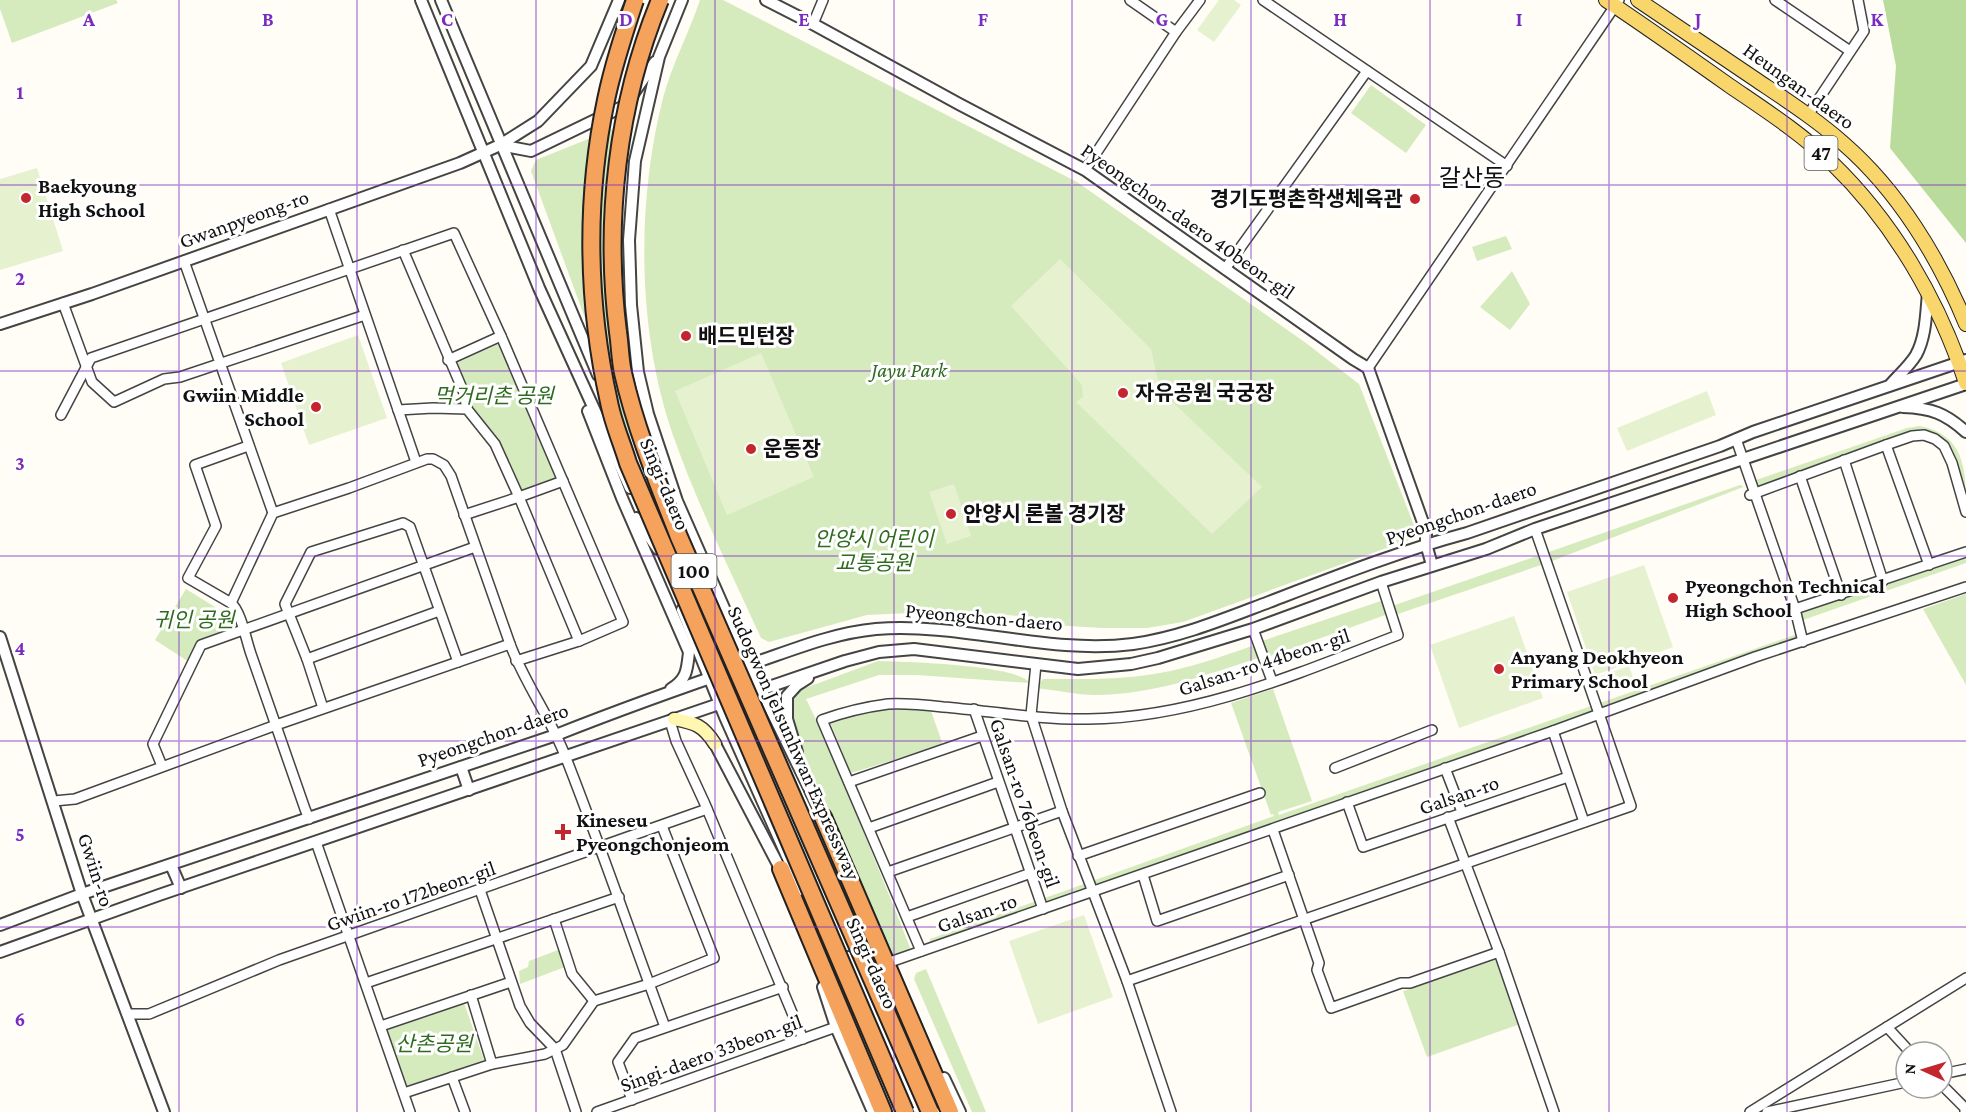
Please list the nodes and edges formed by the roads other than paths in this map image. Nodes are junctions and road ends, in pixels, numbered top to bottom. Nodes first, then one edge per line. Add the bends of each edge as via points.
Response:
1 (421, 0) edge
2 (441, 0) edge
3 (614, 0) edge
4 (619, 0) edge
5 (635, 0) edge
6 (660, 0) edge
7 (666, 0) edge
8 (682, 0) edge
9 (766, 0) edge
10 (824, 0) edge
11 (1130, 0) edge
12 (1200, 0) edge
13 (1263, 0) edge
14 (1638, 0) edge
15 (1775, 0) edge
16 (1858, 0) edge
17 (1614, 2) edge
18 (813, 24) junction
19 (1176, 32) junction
20 (1850, 51) junction
21 (658, 57) junction
22 (591, 66) junction
23 (1367, 70) junction
24 (626, 105) junction
25 (1808, 115) junction
26 (500, 145) junction
27 (484, 152) junction
28 (1507, 166) junction
29 (1085, 170) junction
30 (329, 209) junction
31 (403, 250) junction
32 (184, 261) junction
33 (350, 269) junction
34 (1225, 269) junction
35 (539, 288) junction
36 (1928, 293) junction
37 (63, 303) junction
38 (1963, 309) edge
39 (365, 315) junction
40 (204, 320) junction
41 (0, 324) edge
42 (1966, 324) edge
43 (501, 336) junction
44 (448, 360) junction
45 (1963, 361) edge
46 (220, 364) junction
47 (1368, 368) junction
48 (86, 369) junction
49 (1966, 383) edge
50 (1891, 385) junction
51 (1897, 407) junction
52 (467, 409) junction
53 (398, 410) junction
54 (61, 415) dead end
55 (1966, 432) edge
56 (1736, 439) junction
57 (1886, 445) junction
58 (248, 446) junction
59 (1743, 459) junction
60 (1844, 460) junction
61 (416, 462) junction
62 (1800, 476) junction
63 (562, 481) junction
64 (1752, 494) junction
65 (519, 497) junction
66 (622, 498) junction
67 (1966, 512) edge
68 (273, 513) junction
69 (464, 515) junction
70 (1535, 529) junction
71 (669, 542) junction
72 (1426, 544) junction
73 (475, 547) junction
74 (658, 549) junction
75 (1966, 552) edge
76 (422, 565) junction
77 (1432, 565) junction
78 (1929, 565) junction
79 (685, 579) junction
80 (1883, 581) junction
81 (1381, 582) junction
82 (1966, 588) edge
83 (1840, 595) junction
84 (231, 603) junction
85 (1793, 610) junction
86 (439, 611) junction
87 (288, 612) junction
88 (726, 613) junction
89 (243, 629) junction
90 (1253, 629) junction
91 (0, 637) edge
92 (579, 641) junction
93 (1803, 642) junction
94 (510, 644) junction
95 (307, 659) junction
96 (516, 661) junction
97 (458, 662) junction
98 (1036, 664) junction
99 (749, 665) junction
100 (824, 668) junction
101 (724, 673) junction
102 (710, 678) junction
103 (1272, 681) junction
104 (760, 689) junction
105 (659, 696) junction
106 (735, 698) junction
107 (720, 704) junction
108 (323, 708) junction
109 (974, 709) junction
110 (1600, 714) junction
111 (1031, 715) junction
112 (672, 720) junction
113 (276, 725) junction
114 (729, 725) junction
115 (1432, 730) dead end
116 (1553, 731) junction
117 (556, 735) junction
118 (982, 736) junction
119 (715, 744) joint
120 (565, 756) junction
121 (162, 766) junction
122 (461, 766) junction
123 (1335, 768) dead end
124 (1445, 768) junction
125 (1568, 777) junction
126 (849, 782) junction
127 (998, 782) junction
128 (469, 790) junction
129 (1260, 793) dead end
130 (812, 794) junction
131 (54, 801) junction
132 (1347, 802) junction
133 (707, 809) junction
134 (1062, 811) junction
135 (1462, 812) junction
136 (823, 817) junction
137 (1448, 817) junction
138 (309, 819) junction
139 (1584, 822) junction
140 (662, 826) junction
141 (869, 828) junction
142 (1015, 828) junction
143 (1273, 830) junction
144 (316, 842) junction
145 (600, 847) junction
146 (1078, 856) junction
147 (1465, 863) junction
148 (171, 865) junction
149 (781, 869) junction
150 (888, 872) junction
151 (1031, 873) junction
152 (1143, 875) junction
153 (1289, 875) junction
154 (181, 888) junction
155 (480, 891) junction
156 (1093, 892) junction
157 (82, 894) junction
158 (619, 897) junction
159 (1043, 909) junction
160 (907, 917) junction
161 (554, 919) junction
162 (1303, 919) junction
163 (92, 920) junction
164 (0, 925) edge
165 (350, 936) junction
166 (497, 939) junction
167 (921, 951) junction
168 (0, 952) edge
169 (1499, 952) junction
170 (890, 962) junction
171 (1966, 978) edge
172 (1126, 981) junction
173 (512, 982) junction
174 (366, 984) junction
175 (649, 984) junction
176 (783, 987) junction
177 (471, 995) junction
178 (594, 1001) junction
179 (127, 1014) junction
180 (381, 1026) junction
181 (836, 1027) junction
182 (1887, 1027) junction
183 (665, 1028) junction
184 (803, 1039) junction
185 (1899, 1040) edge
186 (555, 1049) junction
187 (492, 1064) junction
188 (452, 1077) junction
189 (1894, 1085) edge
190 (404, 1093) junction
191 (1954, 1098) edge
192 (632, 1100) junction
193 (1965, 1109) edge
194 (164, 1112) edge
195 (410, 1112) edge
196 (465, 1112) edge
197 (576, 1112) edge
198 (597, 1112) edge
199 (873, 1112) edge
200 (883, 1112) edge
201 (899, 1112) edge
202 (905, 1112) edge
203 (920, 1112) edge
204 (930, 1112) edge
205 (950, 1112) edge
206 (960, 1112) edge
207 (1171, 1112) edge
208 (1554, 1112) edge
209 (1750, 1112) edge
210 (1767, 1112) edge

1 - 27 street, Singi-daero
2 - 26 street, Singi-daero
3 - 22 street
4 - 22 street, Gwanpyeong-ro
5 - 202 highway, Sudogwon Je1sunhwan Expressway / 100, bridge via 606,101 591,225 598,345 609,405 632,473
6 - 204 highway, Sudogwon Je1sunhwan Expressway / 100, bridge via 630,87 619,152 612,230 614,303 623,372 642,443 679,537
7 - 24 street
8 - 21 street
9 - 18 street, Pyeongchon-daero 40beon-gil
10 - 18 street
11 - 19 street
12 - 19 street
13 - 23 street
14 - 25 main road, Heungan-daero / 47
15 - 20 street
16 - 20 street via 1864,31
17 - 28 street
17 - 36 main road, Heungan-daero / 47 via 1798,134 1833,164 1892,232
18 - 29 street, Pyeongchon-daero 40beon-gil
19 - 29 street
20 - 25 street
21 - 24 street
21 - 88 street via 635,161 629,240 638,372 671,483
22 - 26 street, Gwanpyeong-ro via 538,121
23 - 28 street
23 - 34 street
24 - 26 street via 531,151
24 - 71 street via 616,239 619,308 627,376
25 - 38 main road, Heungan-daero / 47 via 1845,144 1881,181 1909,218
26 - 27 street, Gwanpyeong-ro
26 - 71 street, Singi-daero
27 - 30 street, Gwanpyeong-ro
27 - 35 street, Singi-daero
28 - 47 street
29 - 34 street, Pyeongchon-daero 40beon-gil
30 - 32 street, Gwanpyeong-ro
30 - 33 street
31 - 33 street
31 - 43 street via 454,233
31 - 44 street
32 - 37 street, Gwanpyeong-ro
32 - 40 street
33 - 39 street
33 - 40 street
34 - 47 street, Pyeongchon-daero 40beon-gil
35 - 66 street
35 - 74 street, Singi-daero
36 - 45 main road, Heungan-daero / 47
36 - 50 street via 1918,349
37 - 41 street, Gwanpyeong-ro
37 - 48 street
38 - 42 main road, Heungan-daero / 47
39 - 46 street
39 - 53 street
40 - 46 street
40 - 48 street via 92,358
43 - 44 street
43 - 63 street
44 - 52 street
45 - 49 main road, Heungan-daero / 47
45 - 50 street, Pyeongchon-daero
46 - 48 street via 164,379 114,402 92,382
46 - 58 street
47 - 72 street via 1426,531
48 - 54 street
49 - 51 street, Pyeongchon-daero
50 - 56 street, Pyeongchon-daero
51 - 55 street via 1933,410
51 - 59 street, Pyeongchon-daero
52 - 53 street
52 - 65 street via 495,444
53 - 61 street
56 - 59 street
56 - 72 street, Pyeongchon-daero
57 - 60 street
57 - 67 street via 1924,435 1944,446
57 - 78 street
58 - 68 street
58 - 84 street via 195,465 216,525 188,578
59 - 64 street
59 - 70 street, Pyeongchon-daero
60 - 62 street
60 - 80 street
61 - 68 street
61 - 69 street via 433,459 444,465
62 - 64 street
62 - 83 street
63 - 65 street
63 - 92 street via 623,622
64 - 85 street
65 - 69 street
65 - 92 street
66 - 74 street
66 - 105 street via 688,652 687,671 680,683
68 - 84 street
69 - 73 street
70 - 77 street, Pyeongchon-daero
70 - 110 street
71 - 79 street, Singi-daero
72 - 77 street
72 - 99 street, Pyeongchon-daero via 1203,628 1155,640 1081,645 936,630 875,629 831,638
73 - 76 street
73 - 94 street
74 - 102 street, Singi-daero
75 - 78 street
76 - 86 street
76 - 87 street
76 - 87 street via 410,527 403,523 310,552 285,604
77 - 81 street, Pyeongchon-daero
78 - 80 street
79 - 88 street
79 - 101 street, Singi-daero
80 - 83 street
81 - 90 street, Pyeongchon-daero
81 - 103 street, Galsan-ro 44beon-gil via 1398,635
82 - 93 street, Galsan-ro
83 - 85 street
84 - 89 street
85 - 93 street
86 - 95 street
86 - 97 street
87 - 89 street
87 - 95 street
88 - 99 street
89 - 113 street
89 - 121 street via 201,645 153,744
90 - 98 street, Pyeongchon-daero via 1131,664 1078,669
90 - 103 street
91 - 131 street, Gwiin-ro
92 - 96 street
93 - 110 street, Galsan-ro
94 - 96 street
94 - 97 street
95 - 108 street
96 - 117 street
97 - 108 street
98 - 100 street, Pyeongchon-daero via 914,649 879,652
98 - 111 street
99 - 101 street, Pyeongchon-daero
99 - 104 street
100 - 104 street, Pyeongchon-daero
100 - 130 street via 787,696 787,719
101 - 102 street, Pyeongchon-daero
101 - 106 street, Singi-daero
102 - 105 street, Pyeongchon-daero
102 - 107 street, Singi-daero
103 - 111 street, Galsan-ro 44beon-gil via 1182,709 1136,717
104 - 106 street, Pyeongchon-daero
104 - 130 street
105 - 117 street, Pyeongchon-daero
106 - 107 street, Pyeongchon-daero
106 - 203 street, Singi-daero via 851,966
107 - 112 street, Pyeongchon-daero
107 - 114 street, Singi-daero
108 - 113 street
109 - 111 street, Galsan-ro 44beon-gil
109 - 118 street, Galsan-ro 76beon-gil
109 - 126 street, Galsan-ro 44beon-gil via 891,704 822,720
110 - 116 street, Galsan-ro
110 - 139 street via 1631,806
111 - 134 street
112 - 119 main road via 707,730
112 - 120 street, Pyeongchon-daero
112 - 133 street via 676,741
113 - 121 street
113 - 138 street
114 - 149 street
114 - 201 street, Singi-daero
115 - 123 street
116 - 124 street, Galsan-ro
116 - 125 street
117 - 120 street
117 - 122 street, Pyeongchon-daero
118 - 126 street
118 - 127 street, Galsan-ro 76beon-gil
119 - 149 street
120 - 128 street, Pyeongchon-daero
120 - 145 street
121 - 131 street via 75,799
122 - 128 street
122 - 138 street, Pyeongchon-daero
124 - 132 street, Galsan-ro
124 - 135 street
125 - 135 street, Galsan-ro
125 - 139 street
126 - 141 street
127 - 141 street
127 - 142 street, Galsan-ro 76beon-gil
128 - 144 street, Pyeongchon-daero
129 - 146 street
130 - 136 street
131 - 157 street, Gwiin-ro
132 - 137 street, Galsan-ro via 1362,847
132 - 143 street, Galsan-ro
133 - 140 street, Gwiin-ro 172beon-gil
133 - 176 street
134 - 142 street
134 - 146 street
135 - 137 street, Galsan-ro
136 - 170 street via 859,887
136 - 205 highway
137 - 147 street
138 - 148 street, Pyeongchon-daero
139 - 147 street
140 - 145 street, Gwiin-ro 172beon-gil
140 - 175 street via 714,958
141 - 150 street
142 - 150 street
142 - 151 street, Galsan-ro 76beon-gil
143 - 152 street, Galsan-ro
143 - 153 street
144 - 154 street, Pyeongchon-daero
144 - 165 street
145 - 155 street, Gwiin-ro 172beon-gil
145 - 158 street
146 - 156 street
147 - 162 street
147 - 169 street
148 - 154 street
148 - 157 street, Pyeongchon-daero
149 - 181 street
149 - 200 highway
150 - 160 street
151 - 159 street, Galsan-ro 76beon-gil
151 - 160 street
152 - 153 street via 1157,921
152 - 156 street, Galsan-ro
153 - 162 street
154 - 163 street, Pyeongchon-daero
155 - 165 street, Gwiin-ro 172beon-gil
155 - 166 street
156 - 159 street, Galsan-ro
156 - 172 street
157 - 163 street, Gwiin-ro
157 - 164 street, Pyeongchon-daero
158 - 161 street
158 - 175 street
159 - 167 street, Galsan-ro
160 - 167 street
161 - 166 street
161 - 178 street via 572,974
162 - 169 street via 1331,1008
162 - 172 street
163 - 168 street, Pyeongchon-daero
163 - 179 street, Gwiin-ro
165 - 174 street
165 - 179 street, Gwiin-ro 172beon-gil via 279,960 149,1014
166 - 173 street
166 - 174 street
167 - 170 street, Galsan-ro
169 - 208 street
170 - 206 street
171 - 182 street
172 - 207 street
173 - 177 street
173 - 186 street via 530,1023
174 - 180 street
175 - 178 street
175 - 183 street
176 - 183 street
176 - 184 street
177 - 180 street
177 - 187 street
178 - 186 street via 563,1045
179 - 194 street, Gwiin-ro
180 - 190 street
181 - 184 street, Singi-daero 33beon-gil
181 - 199 street
182 - 185 street
182 - 209 street
183 - 192 street via 635,1038 618,1062
184 - 192 street, Singi-daero 33beon-gil
186 - 187 street
186 - 197 street
187 - 188 street
188 - 190 street
188 - 196 street
189 - 210 street
190 - 195 street
191 - 193 street
192 - 198 street, Singi-daero 33beon-gil

